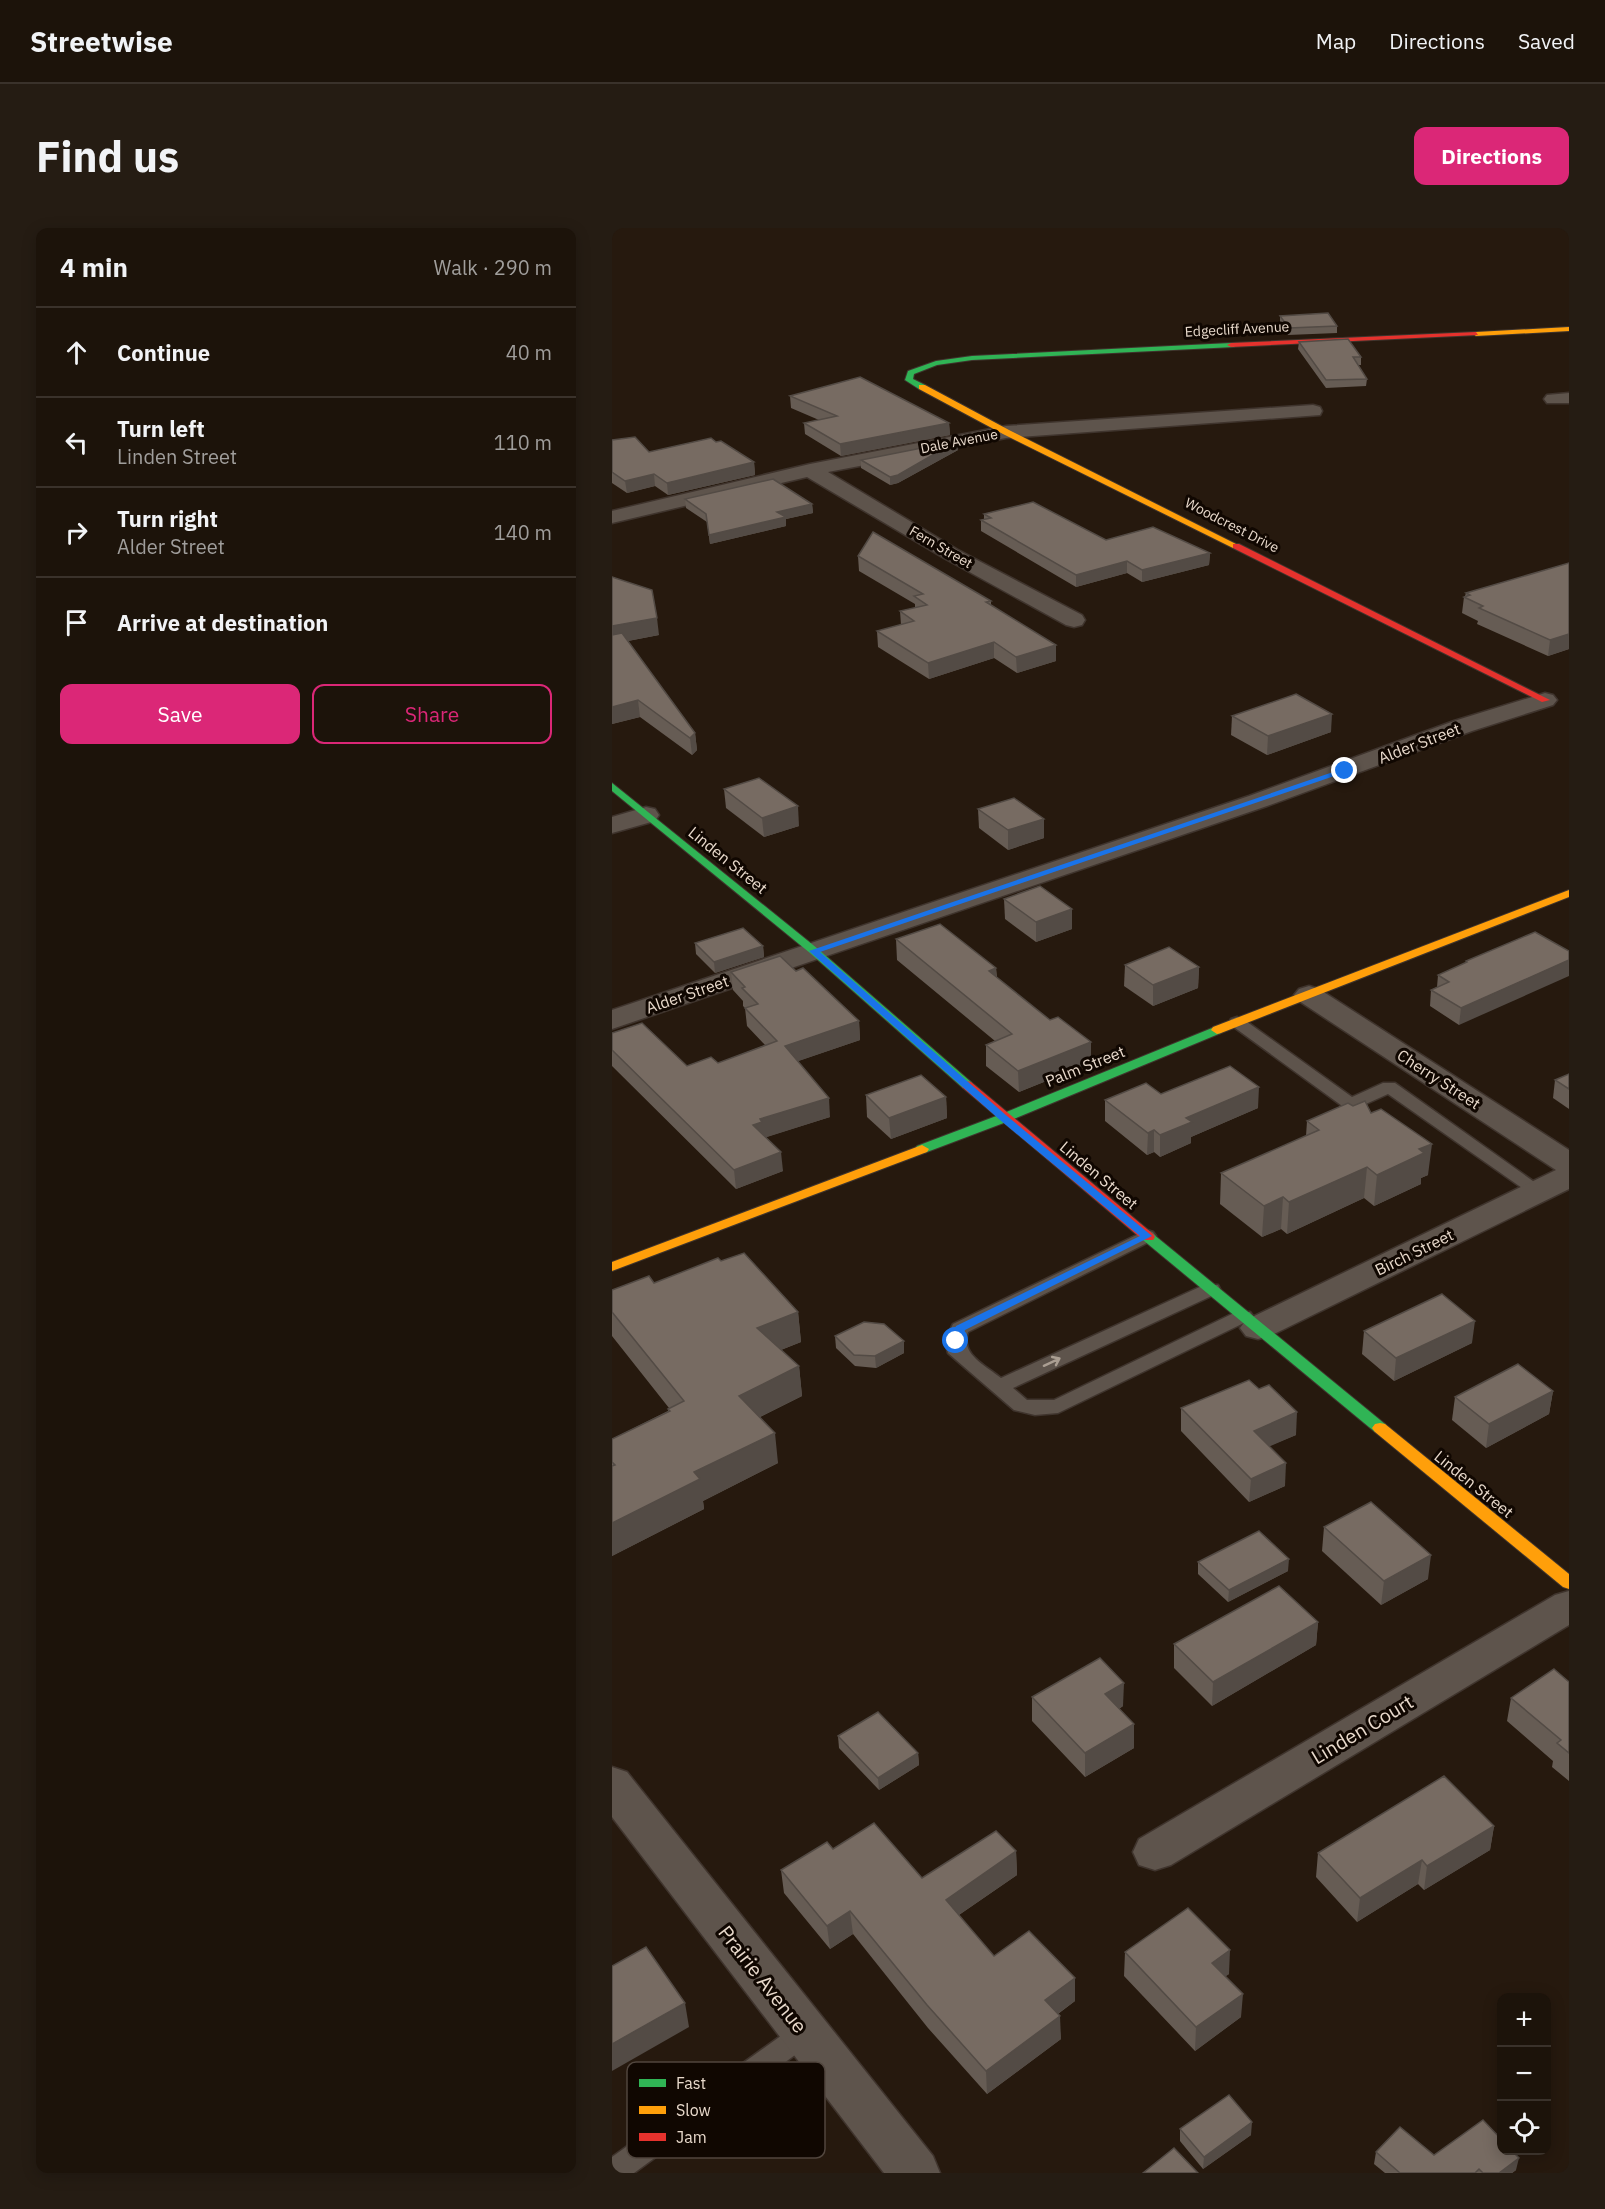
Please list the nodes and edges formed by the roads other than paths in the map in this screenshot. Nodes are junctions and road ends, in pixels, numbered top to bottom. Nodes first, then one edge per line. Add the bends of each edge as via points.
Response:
1 (1569, 329) edge
2 (910, 376) joint
3 (1313, 411) dead end
4 (1006, 432) junction
5 (810, 470) junction
6 (612, 517) edge
7 (1074, 620) dead end
8 (1545, 700) joint
9 (612, 786) edge
10 (646, 815) junction
11 (612, 825) edge
12 (1569, 893) edge
13 (814, 951) junction
14 (1309, 995) junction
15 (612, 1020) edge
16 (1237, 1022) junction
17 (1004, 1118) junction
18 (1569, 1164) edge
19 (1569, 1176) edge
20 (1538, 1191) junction
21 (1147, 1236) junction
22 (612, 1267) edge
23 (1211, 1289) junction
24 (1251, 1322) junction
25 (999, 1387) junction
26 (1569, 1583) edge
27 (1569, 1606) edge
28 (612, 1785) edge
29 (1155, 1852) dead end
30 (805, 2033) junction
31 (765, 2062) edge
32 (633, 2158) edge
33 (612, 2173) edge
34 (915, 2173) edge

1 - 2 street, Edgecliff Avenue via 972,358 936,363
2 - 4 street, Woodcrest Drive via 909,380
3 - 4 street, Dale Avenue
4 - 5 street, Dale Avenue
4 - 8 street, Woodcrest Drive
5 - 6 street, Dale Avenue
5 - 7 street, Fern Street via 951,554
8 - 13 street, Alder Street
9 - 10 street, Linden Street
10 - 11 street
10 - 13 street, Linden Street
12 - 14 street, Palm Street
13 - 15 street, Alder Street
13 - 17 street, Linden Street
14 - 16 street, Palm Street
14 - 18 street, Cherry Street
16 - 17 street, Palm Street
16 - 20 lane via 1351,1104 1389,1087
17 - 21 street, Linden Street
17 - 22 street, Palm Street
19 - 20 street, Birch Street
20 - 24 street, Birch Street
21 - 23 street, Linden Street
21 - 25 lane via 960,1328 958,1353
23 - 24 street, Linden Street
25 -> 23 lane
24 - 25 lane via 1058,1406 1021,1405
24 - 26 street, Linden Street
27 - 29 street, Linden Court
28 - 30 street, Prairie Avenue
30 - 31 lane
30 - 34 street, Prairie Avenue
32 - 33 lane

